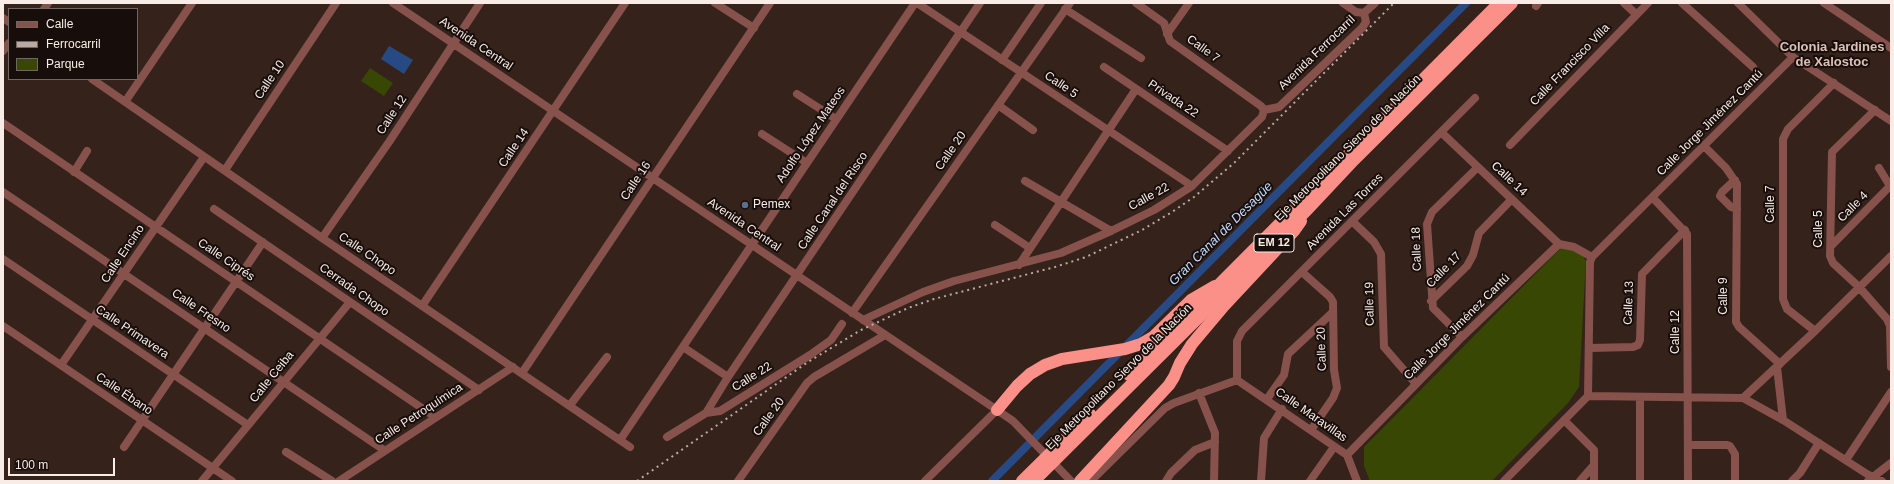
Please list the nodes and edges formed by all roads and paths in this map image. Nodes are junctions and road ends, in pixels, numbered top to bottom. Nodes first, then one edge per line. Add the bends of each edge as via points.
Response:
1 (192, 3) edge
2 (336, 3) edge
3 (393, 3) edge
4 (480, 3) edge
5 (625, 3) edge
6 (715, 3) edge
7 (770, 3) edge
8 (916, 3) edge
9 (980, 3) edge
10 (1041, 3) edge
11 (1136, 3) edge
12 (1189, 3) edge
13 (1343, 3) edge
14 (1375, 3) edge
15 (1499, 3) edge
16 (1512, 3) edge
17 (1624, 3) edge
18 (1648, 3) edge
19 (1682, 3) edge
20 (1738, 3) edge
21 (1824, 3) edge
22 (1068, 6) edge
23 (1364, 13) junction
24 (1636, 14) junction
25 (754, 28) junction
26 (960, 32) junction
27 (1167, 34) junction
28 (452, 43) junction
29 (1891, 48) edge
30 (1793, 57) junction
31 (1141, 58) dead end
32 (1002, 60) junction
33 (1104, 67) dead end
34 (1753, 67) dead end
35 (1021, 72) junction
36 (93, 80) edge
37 (1834, 83) junction
38 (1136, 89) junction
39 (797, 94) dead end
40 (1475, 98) dead end
41 (125, 102) junction
42 (998, 106) junction
43 (1264, 110) junction
44 (1875, 110) junction
45 (553, 111) junction
46 (836, 119) junction
47 (1891, 121) edge
48 (3, 123) edge
49 (1033, 130) dead end
50 (1108, 131) junction
51 (1442, 133) junction
52 (762, 134) dead end
53 (1510, 145) dead end
54 (1704, 146) junction
55 (87, 151) dead end
56 (1228, 151) junction
57 (204, 157) junction
58 (807, 163) junction
59 (1478, 167) junction
60 (1879, 168) dead end
61 (225, 170) junction
62 (74, 172) junction
63 (652, 178) junction
64 (1735, 180) junction
65 (1025, 181) dead end
66 (1192, 186) junction
67 (1890, 186) edge
68 (3, 192) edge
69 (1653, 198) junction
70 (1512, 199) junction
71 (1060, 202) junction
72 (214, 209) dead end
73 (1308, 209) junction
74 (1737, 209) junction
75 (1353, 222) junction
76 (1831, 223) junction
77 (995, 225) dead end
78 (156, 227) junction
79 (1685, 230) junction
80 (1847, 230) junction
81 (1111, 231) junction
82 (322, 238) junction
83 (263, 242) junction
84 (752, 244) junction
85 (1559, 244) junction
86 (1831, 246) junction
87 (1030, 248) junction
88 (1891, 256) edge
89 (1592, 257) junction
90 (3, 259) edge
91 (1019, 265) junction
92 (1302, 272) junction
93 (124, 274) junction
94 (798, 275) junction
95 (236, 282) junction
96 (1220, 283) junction
97 (1859, 287) junction
98 (1431, 301) junction
99 (350, 302) junction
100 (422, 306) junction
101 (1333, 312) junction
102 (852, 313) junction
103 (92, 320) junction
104 (863, 320) junction
105 (842, 324) dead end
106 (3, 326) edge
107 (205, 328) junction
108 (1816, 331) junction
109 (885, 335) junction
110 (1462, 338) junction
111 (318, 339) junction
112 (684, 347) junction
113 (1590, 348) junction
114 (607, 356) dead end
115 (61, 365) junction
116 (1778, 366) junction
117 (513, 367) junction
118 (1891, 367) edge
119 (522, 373) junction
120 (174, 374) junction
121 (728, 376) junction
122 (1237, 380) junction
123 (283, 381) junction
124 (1416, 384) junction
125 (479, 390) junction
126 (1891, 392) edge
127 (1199, 393) junction
128 (1588, 396) junction
129 (1640, 397) junction
130 (1688, 398) junction
131 (1742, 398) junction
132 (1267, 399) junction
133 (570, 405) junction
134 (1282, 409) junction
135 (997, 410) junction
136 (706, 413) junction
137 (435, 417) junction
138 (1564, 420) junction
139 (1782, 420) junction
140 (142, 421) junction
141 (248, 425) junction
142 (1311, 430) junction
143 (667, 437) dead end
144 (620, 440) junction
145 (1215, 442) junction
146 (1819, 443) junction
147 (1688, 445) junction
148 (124, 447) dead end
149 (630, 447) dead end
150 (1334, 447) junction
151 (384, 450) junction
152 (286, 452) dead end
153 (1347, 455) junction
154 (1846, 460) junction
155 (1891, 463) edge
156 (1594, 465) junction
157 (213, 468) junction
158 (1871, 478) edge
159 (202, 481) edge
160 (232, 481) edge
161 (332, 481) edge
162 (339, 481) edge
163 (738, 481) edge
164 (925, 481) edge
165 (1022, 481) edge
166 (1034, 481) edge
167 (1071, 481) edge
168 (1080, 481) edge
169 (1091, 481) edge
170 (1166, 481) edge
171 (1214, 481) edge
172 (1261, 481) edge
173 (1310, 481) edge
174 (1357, 481) edge
175 (1504, 481) edge
176 (1580, 481) edge
177 (1594, 481) edge
178 (1640, 481) edge
179 (1688, 481) edge
180 (1735, 481) edge
181 (1792, 481) edge
182 (1882, 481) edge

1 - 41 street
2 - 61 street, Calle 10
3 - 28 street, Avenida Central
4 - 28 street, Calle 12
5 - 45 street, Calle 14
6 - 25 street
7 - 25 street, Calle 16
8 - 26 street, Calle 5
8 - 46 street, Adolfo López Mateos
9 - 26 street, Calle Canal del Risco
10 - 32 street
11 - 27 street, Calle 7 via 1164,22
12 - 27 street
13 - 23 street via 1356,12
14 - 23 street, Avenida Ferrocarril
15 - 96 highway, Eje Metropolitano Siervo de la Nación / EM 12, bridge
16 - 73 highway, Eje Metropolitano Siervo de la Nación / EM 12, bridge
17 - 24 street
18 - 24 street, Calle Francisco Villa
19 - 34 street
20 - 30 street
21 - 29 street
22 - 31 street
22 - 35 street, Calle 20
23 - 43 street, Avenida Ferrocarril via 1365,25 1279,107
24 - 53 street, Calle Francisco Villa
25 - 63 street, Calle 16
26 - 32 street, Calle 5
26 - 94 street, Calle Canal del Risco
27 - 43 street, Calle 7 via 1170,41
28 - 45 street, Avenida Central
28 - 82 street, Calle 12 via 389,142
30 - 37 street
30 - 54 street, Calle Jorge Jiménez Cantú
32 - 35 street, Calle 5
33 - 38 street, Privada 22
35 - 42 street, Calle 20
35 - 50 street, Calle 5
36 - 41 street, Calle Chopo
37 - 44 street
37 - 108 street, Calle 7 via 1788,129 1784,138 1783,299 1787,309
38 - 50 street
38 - 56 street, Privada 22
39 - 46 street
40 - 51 street, Avenida Las Torres
41 - 57 street, Calle Chopo
42 - 49 street
42 - 102 street, Calle 20
43 - 56 street, Calle 22 via 1262,117
44 - 47 street
44 - 76 street, Calle 5 via 1832,152
45 - 63 street, Avenida Central
45 - 100 street, Calle 14
46 - 58 street, Adolfo López Mateos
48 - 62 street, Calle Ciprés
50 - 66 street, Calle 5
50 - 71 street
51 - 59 street, Calle 14
51 - 75 street, Avenida Las Torres
52 - 58 street
54 - 64 street
54 - 69 street, Calle Jorge Jiménez Cantú
55 - 62 street
56 - 66 street, Calle 22
57 - 61 street, Calle Chopo
57 - 78 street, Calle Encino
58 - 84 street, Adolfo López Mateos
59 - 70 street, Calle 14
59 - 98 street, Calle 18 via 1428,217
60 - 67 street
61 - 82 street, Calle Chopo
62 - 78 street, Calle Ciprés
63 - 84 street, Avenida Central
63 - 119 street, Calle 16
64 - 74 street, Calle 9 via 1738,190
64 - 74 street via 1720,196 1731,207
65 - 71 street
66 - 81 street, Calle 22 via 1170,201
67 - 80 street, Calle 4
68 - 93 street, Calle Fresno
69 - 79 street
69 - 89 street, Calle Jorge Jiménez Cantú
70 - 85 street, Calle 14
70 - 98 street, Calle 17 via 1479,232 1467,266
71 - 81 street
71 - 87 street
72 - 83 street, Cerrada Chopo
73 - 166 highway, Eje Metropolitano Siervo de la Nación / EM 12, bridge
73 - 168 highway, bridge via 1294,231 1192,344 1169,385
74 - 116 street, Calle 9 via 1736,322
75 - 92 street, Avenida Las Torres
75 - 124 street, Calle 19 via 1374,242 1381,254 1384,347
76 - 80 street
76 - 86 street, Calle 5
77 - 87 street
78 - 93 street, Calle Encino
78 - 95 street, Calle Ciprés
79 - 113 street, Calle 13 via 1642,274 1638,345
79 - 130 street, Calle 12 via 1688,238
80 - 86 street, Calle 4
81 - 91 street, Calle 22 via 1061,253
82 - 100 street, Calle Chopo
83 - 95 street
83 - 99 street, Cerrada Chopo
84 - 94 street, Avenida Central
84 - 112 street, Adolfo López Mateos
85 - 89 street via 1574,247
85 - 110 street, Calle Jorge Jiménez Cantú
86 - 97 street, Calle 5 via 1831,260
87 - 91 street
88 - 97 street
89 - 113 street
90 - 103 street, Calle Primavera
91 - 104 street, Calle 22 via 954,281 923,292
92 - 101 street, Calle 20 via 1332,300
92 - 122 street, Avenida Las Torres via 1240,334 1237,341
93 - 103 street, Calle Encino
93 - 107 street, Calle Fresno
94 - 102 street, Avenida Central
94 - 121 street, Calle Canal del Risco
95 - 107 street
95 - 111 street, Calle Ciprés
96 - 135 highway, bridge via 1191,300 1153,337 1141,344 1062,359 1045,365 1017,386
96 - 165 highway, Eje Metropolitano Siervo de la Nación / EM 12, bridge
97 - 108 street
97 - 118 street, Calle 5 via 1889,322
98 - 110 street, Calle 18 via 1434,310
99 - 111 street, Calle Ceiba
99 - 125 street, Cerrada Chopo
100 - 117 street, Calle Chopo
101 - 132 street via 1288,354 1284,375
101 - 142 street, Calle 20 via 1334,370 1337,388
102 - 104 street, Avenida Central
103 - 115 street, Calle Encino
103 - 120 street, Calle Primavera
104 - 109 street, Avenida Central
105 - 136 street, Calle 22 via 831,340 810,355 720,411
106 - 115 street, Calle Ébano
107 - 120 street
107 - 123 street, Calle Fresno
108 - 116 street
109 - 135 street, Avenida Central
109 - 163 street, Calle 20 via 807,383
110 - 124 street, Calle Jorge Jiménez Cantú
111 - 123 street, Calle Ceiba
111 - 137 street, Calle Ciprés
112 - 121 street
112 - 144 street, Adolfo López Mateos
113 - 128 street
114 - 133 street
115 - 140 street, Calle Ébano
116 - 131 street
116 - 139 street
117 - 119 street, Calle Chopo
117 - 125 street, Calle Petroquímica
119 - 133 street, Calle Chopo
120 - 140 street
120 - 141 street, Calle Primavera
121 - 136 street, Calle Canal del Risco
122 - 127 street
122 - 132 street, Calle Maravillas
123 - 141 street, Calle Ceiba
123 - 151 street, Calle Fresno
124 - 153 street, Calle Jorge Jiménez Cantú
125 - 137 street, Calle Petroquímica
126 - 154 street
127 - 145 street via 1212,424
127 - 169 street via 1165,408
128 - 129 street
128 - 138 street
129 - 130 street
129 - 178 street
130 - 131 street
130 - 147 street, Calle 12
131 - 139 street
132 - 134 street, Calle Maravillas
133 - 144 street, Calle Chopo
134 - 142 street, Calle Maravillas
134 - 172 street via 1264,438
135 - 164 street
135 - 167 street, Avenida Central via 1013,421
136 - 143 street, Calle 22
137 - 151 street, Calle Petroquímica
138 - 156 street via 1594,450
138 - 175 street
139 - 146 street
140 - 148 street
140 - 157 street, Calle Ébano
141 - 157 street, Calle Ceiba
142 - 150 street, Calle Maravillas
144 - 149 street, Calle Chopo
145 - 170 street via 1196,450
145 - 171 street
146 - 154 street
146 - 181 street
147 - 179 street, Calle 12
147 - 180 street via 1730,446 1735,454
150 - 153 street, Calle Maravillas
150 - 173 street
151 - 162 street, Calle Petroquímica
152 - 161 street
153 - 174 street, Calle Maravillas
154 - 158 street
155 - 158 street
156 - 176 street
156 - 177 street
157 - 159 street, Calle Ceiba
157 - 160 street, Calle Ébano
158 - 182 street

